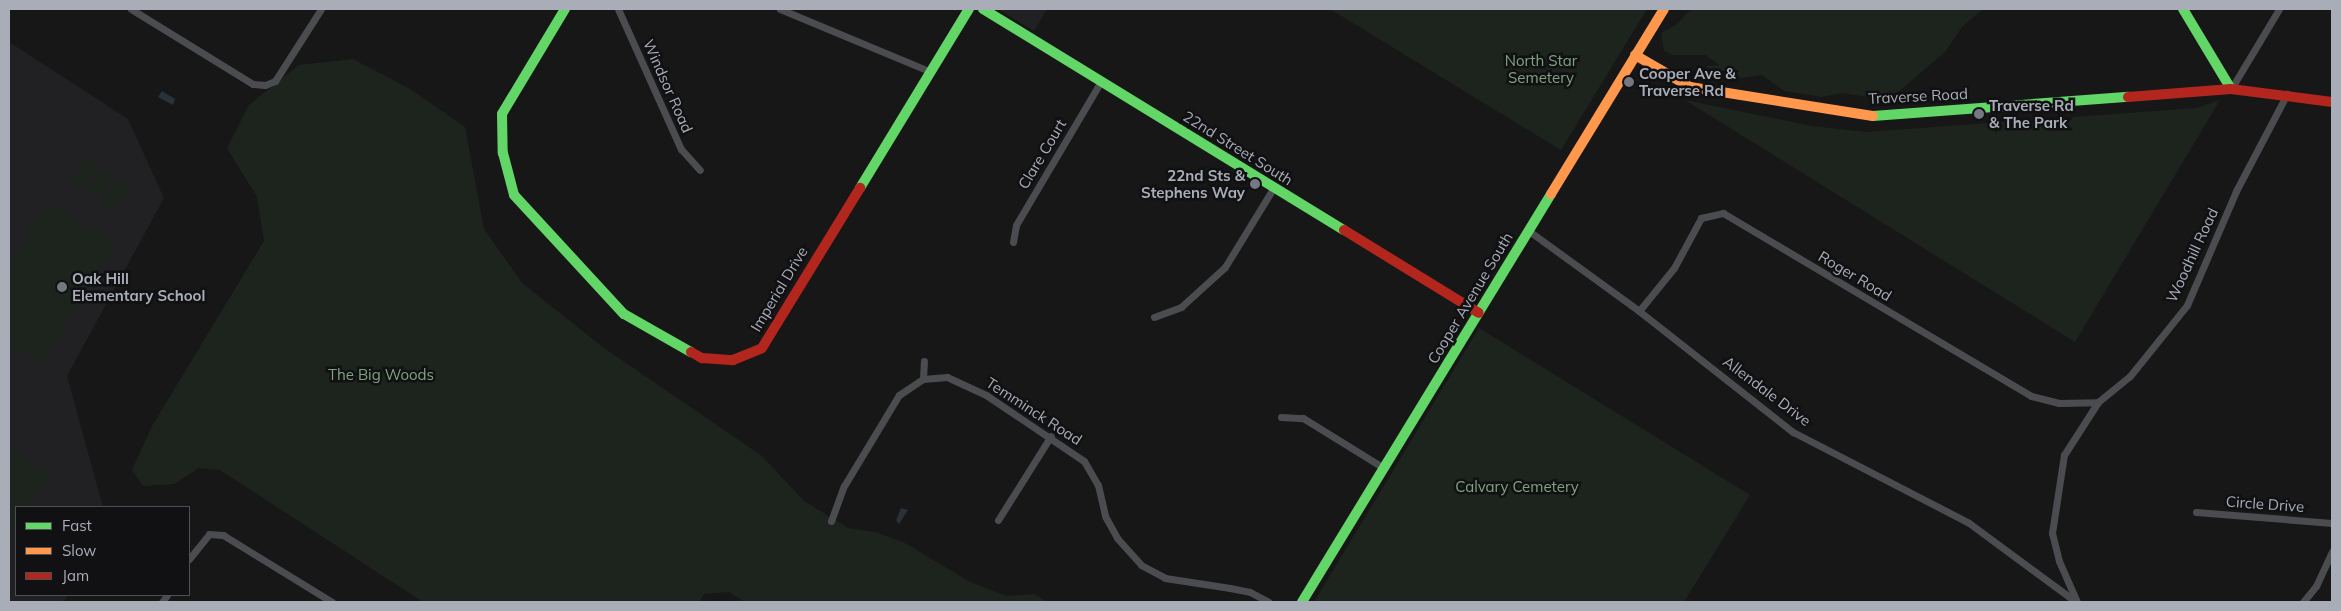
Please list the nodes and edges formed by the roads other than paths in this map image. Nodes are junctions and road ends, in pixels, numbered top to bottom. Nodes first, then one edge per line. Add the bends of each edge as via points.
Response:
1 (131, 9) edge
2 (321, 9) edge
3 (565, 9) edge
4 (618, 9) edge
5 (780, 9) edge
6 (969, 9) edge
7 (982, 9) edge
8 (1664, 9) edge
9 (2183, 9) edge
10 (2279, 9) edge
11 (1635, 55) junction
12 (929, 70) junction
13 (1101, 81) junction
14 (2231, 88) junction
15 (2287, 94) junction
16 (2332, 102) edge
17 (700, 170) dead end
18 (1274, 188) junction
19 (1529, 231) junction
20 (1013, 242) dead end
21 (1639, 311) junction
22 (1479, 313) junction
23 (1154, 317) dead end
24 (924, 361) dead end
25 (923, 380) junction
26 (2098, 402) junction
27 (1281, 417) dead end
28 (1051, 436) junction
29 (1384, 468) junction
30 (2196, 512) dead end
31 (998, 520) dead end
32 (831, 521) dead end
33 (2332, 523) edge
34 (2332, 552) edge
35 (190, 557) edge
36 (332, 602) edge
37 (1268, 602) edge
38 (1302, 602) edge
39 (2077, 602) edge
40 (2303, 602) edge

1 - 2 street via 253,84 265,85 275,81
3 - 12 street, Imperial Drive via 502,114 503,153 514,195 624,314 702,358 733,360 762,348
4 - 17 street, Windsor Road via 681,149
5 - 12 street
6 - 12 street, Imperial Drive
7 - 13 street, 22nd Street South
8 - 11 street, Cooper Avenue South
9 - 14 street
10 - 14 street
11 - 14 street, Traverse Road via 1690,87 1873,116
11 - 19 street, Cooper Avenue South
13 - 18 street, 22nd Street South
13 - 20 street, Clare Court via 1016,225
14 - 15 street, Traverse Road
15 - 16 street, Traverse Road
15 - 26 street, Woodhill Road via 2236,190 2187,305 2130,376
18 - 22 street, 22nd Street South
18 - 23 street via 1225,267 1181,307
19 - 21 street, Allendale Drive
19 - 22 street, Cooper Avenue South
21 - 26 street, Roger Road via 1674,268 1701,218 1723,213 2031,396 2059,403
21 - 39 street, Allendale Drive via 1793,432 1969,523
22 - 29 street, Cooper Avenue South
24 - 25 street
25 - 28 street, Temminck Road via 947,377 964,382
25 - 32 street, Temminck Road via 911,386 894,404 844,486
26 - 39 street, Woodhill Road via 2064,455 2052,533 2059,561
27 - 29 street via 1303,418
28 - 31 street
28 - 37 street, Temminck Road via 1084,461 1098,485 1116,538 1141,565 1165,578 1230,588
29 - 38 street, Cooper Avenue South
30 - 33 street, Circle Drive
34 - 40 street via 2316,586
35 - 36 street via 200,541 209,534 224,536

